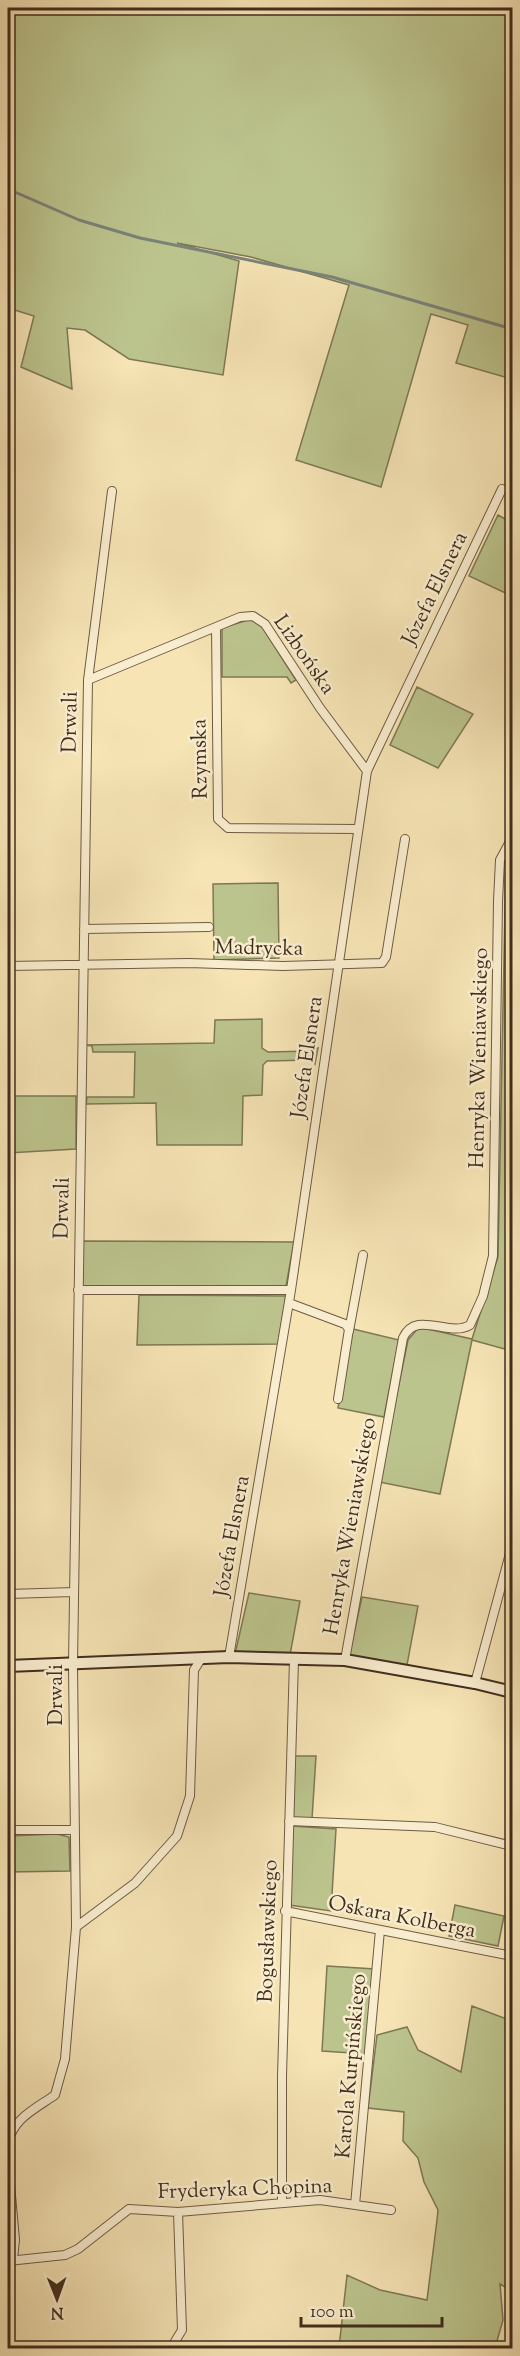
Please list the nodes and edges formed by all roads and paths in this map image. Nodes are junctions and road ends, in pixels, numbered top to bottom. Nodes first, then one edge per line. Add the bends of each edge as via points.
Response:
1 (502, 489) dead end
2 (112, 491) dead end
3 (216, 627) junction
4 (88, 680) junction
5 (367, 771) junction
6 (358, 829) junction
7 (513, 838) edge
8 (405, 840) dead end
9 (209, 927) dead end
10 (84, 928) junction
11 (83, 965) junction
12 (8, 966) edge
13 (337, 966) junction
14 (363, 1256) dead end
15 (78, 1290) junction
16 (291, 1290) junction
17 (289, 1303) junction
18 (349, 1332) junction
19 (338, 1399) dead end
20 (513, 1546) edge
21 (74, 1592) junction
22 (8, 1594) edge
23 (229, 1657) junction
24 (201, 1659) junction
25 (294, 1660) junction
26 (345, 1660) junction
27 (73, 1665) junction
28 (8, 1666) edge
29 (476, 1683) junction
30 (513, 1692) edge
31 (289, 1821) junction
32 (8, 1830) edge
33 (74, 1830) junction
34 (513, 1846) edge
35 (285, 1911) junction
36 (76, 1927) junction
37 (380, 1930) junction
38 (513, 1956) edge
39 (20, 2119) junction
40 (8, 2121) edge
41 (8, 2144) edge
42 (8, 2162) edge
43 (282, 2203) junction
44 (354, 2205) junction
45 (391, 2210) dead end
46 (178, 2212) junction
47 (10, 2260) edge
48 (171, 2349) edge

1 - 5 street, Józefa Elsnera
2 - 4 street, Drwali
3 - 4 street, Lizbońska
3 - 5 street, Lizbońska via 245,616 262,621
3 - 6 street, Rzymska via 218,819 228,828
4 - 10 street, Drwali
5 - 6 street, Józefa Elsnera
6 - 13 street, Józefa Elsnera
7 - 26 street, Henryka Wieniawskiego via 500,860 498,893 493,1256 483,1296 470,1325 458,1329 421,1324 413,1326 403,1338
8 - 13 street, Madrycka via 385,961
9 - 10 street
10 - 11 street, Drwali
11 - 12 street, Madrycka
11 - 13 street, Madrycka
11 - 15 street, Drwali
13 - 16 street, Józefa Elsnera
14 - 18 street
15 - 16 street
15 - 21 street, Drwali
16 - 17 street, Józefa Elsnera
17 - 18 street via 345,1324
17 - 23 street, Józefa Elsnera
18 - 19 street
20 - 29 street
21 - 22 street
21 - 27 street, Drwali
23 - 24 street, Henryka Wieniawskiego
23 - 25 street, Henryka Wieniawskiego
24 - 27 street, Henryka Wieniawskiego
24 - 36 street via 194,1670 190,1796 177,1836 135,1884
25 - 26 street, Henryka Wieniawskiego
25 - 31 street, Bogusławskiego
26 - 29 street
27 - 28 street, Henryka Wieniawskiego
27 - 33 street, Drwali
29 - 30 street
31 - 34 street via 435,1827
31 - 35 street, Bogusławskiego
32 - 33 street
33 - 36 street, Drwali
35 - 37 street, Oskara Kolberga
35 - 43 street, Bogusławskiego
36 - 39 street via 65,2059 55,2095
37 - 38 street, Oskara Kolberga
37 - 44 street, Karola Kurpińskiego
39 - 40 street
39 - 41 street via 10,2131
42 - 47 street via 15,2240
43 - 44 street, Fryderyka Chopina via 320,2200
43 - 46 street, Fryderyka Chopina
44 - 45 street, Fryderyka Chopina
46 - 47 street, Fryderyka Chopina via 129,2210 65,2255
46 - 48 street via 182,2330

